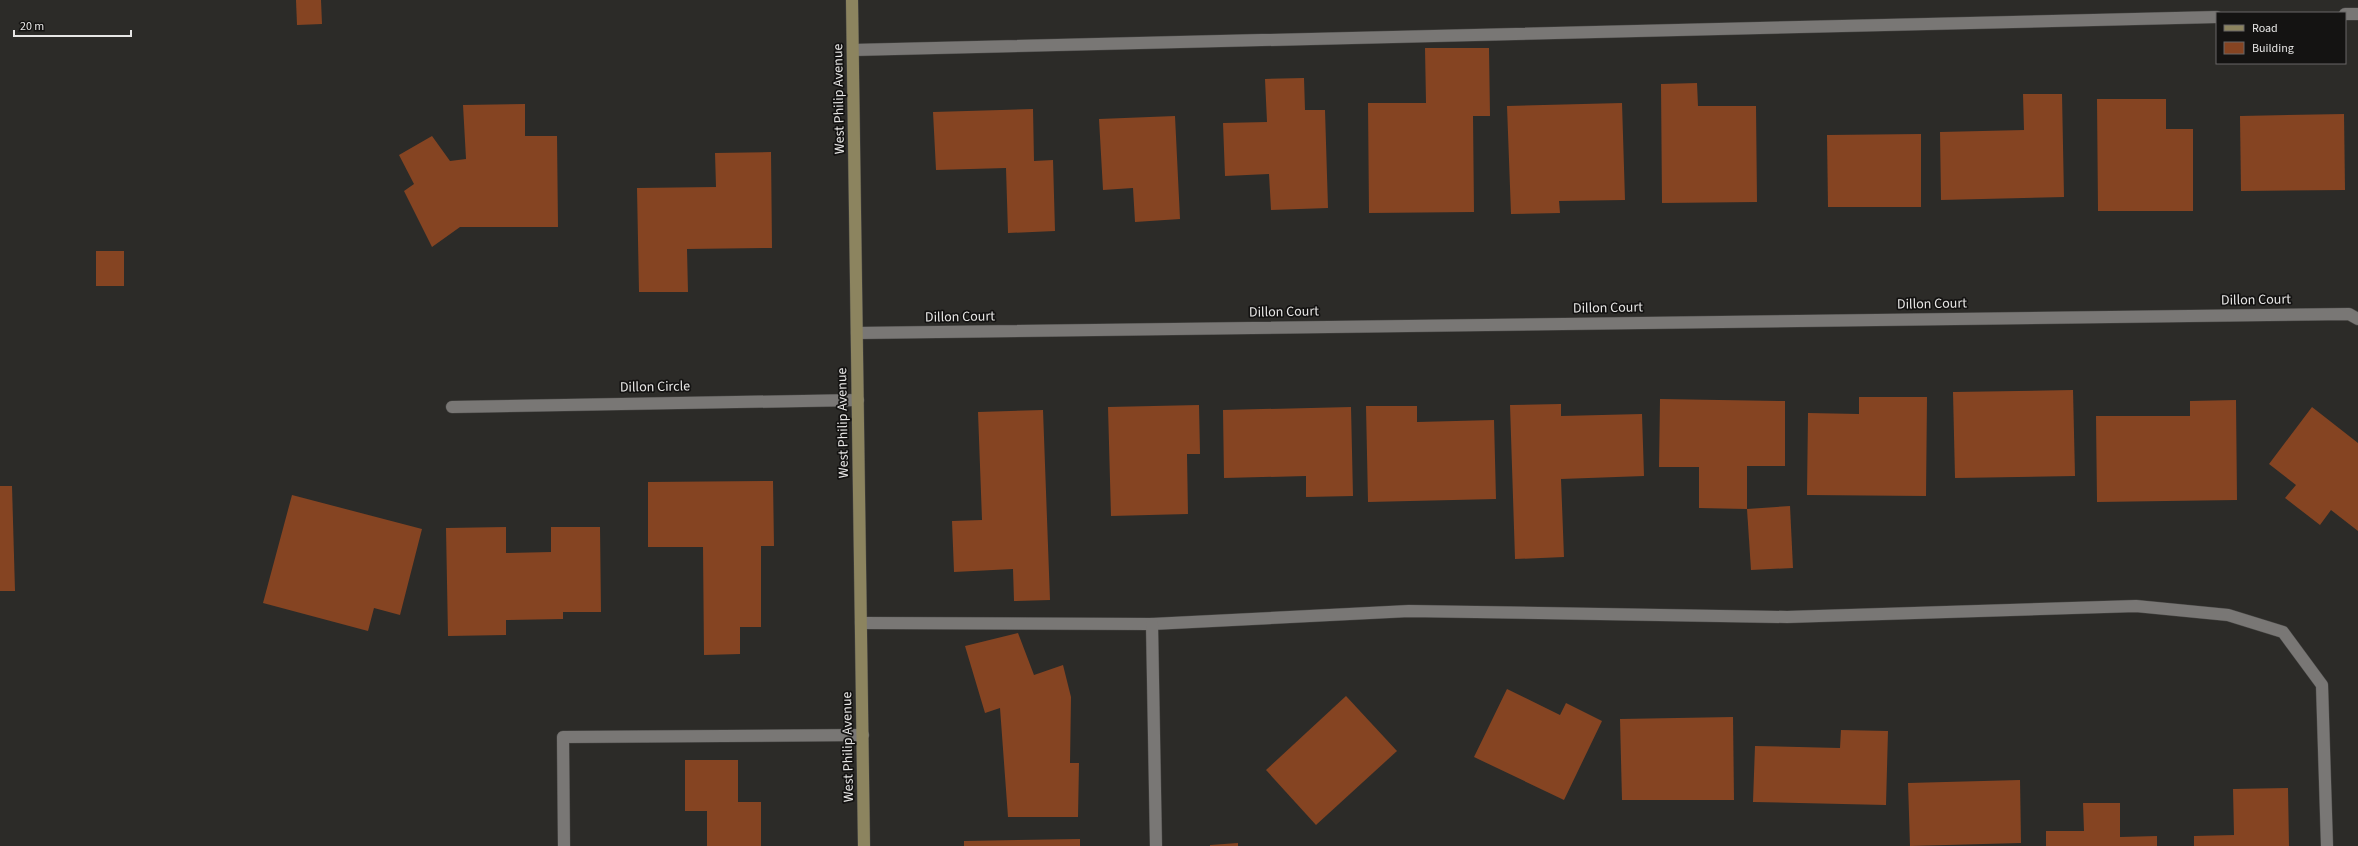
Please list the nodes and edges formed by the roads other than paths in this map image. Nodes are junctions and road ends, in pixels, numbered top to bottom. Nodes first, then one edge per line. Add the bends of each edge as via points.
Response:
1 (852, 0) edge
2 (2346, 14) edge
3 (2358, 14) edge
4 (2216, 17) edge
5 (853, 50) junction
6 (2358, 318) edge
7 (857, 333) junction
8 (858, 400) junction
9 (452, 407) dead end
10 (861, 623) junction
11 (1152, 624) junction
12 (863, 735) junction
13 (564, 846) edge
14 (864, 846) edge
15 (1156, 846) edge
16 (2327, 846) edge

1 - 5 street, West Philip Avenue
2 - 3 street
4 - 5 street
5 - 7 street, West Philip Avenue
6 - 7 street, Dillon Court via 2349,314
7 - 8 street, West Philip Avenue
8 - 9 street, Dillon Circle
8 - 10 street, West Philip Avenue
10 - 11 street
10 - 12 street, West Philip Avenue
11 - 15 street
11 - 16 street via 1409,611 1787,617 2136,606 2228,615 2282,632 2322,685
12 - 13 street via 563,737
12 - 14 street, West Philip Avenue

